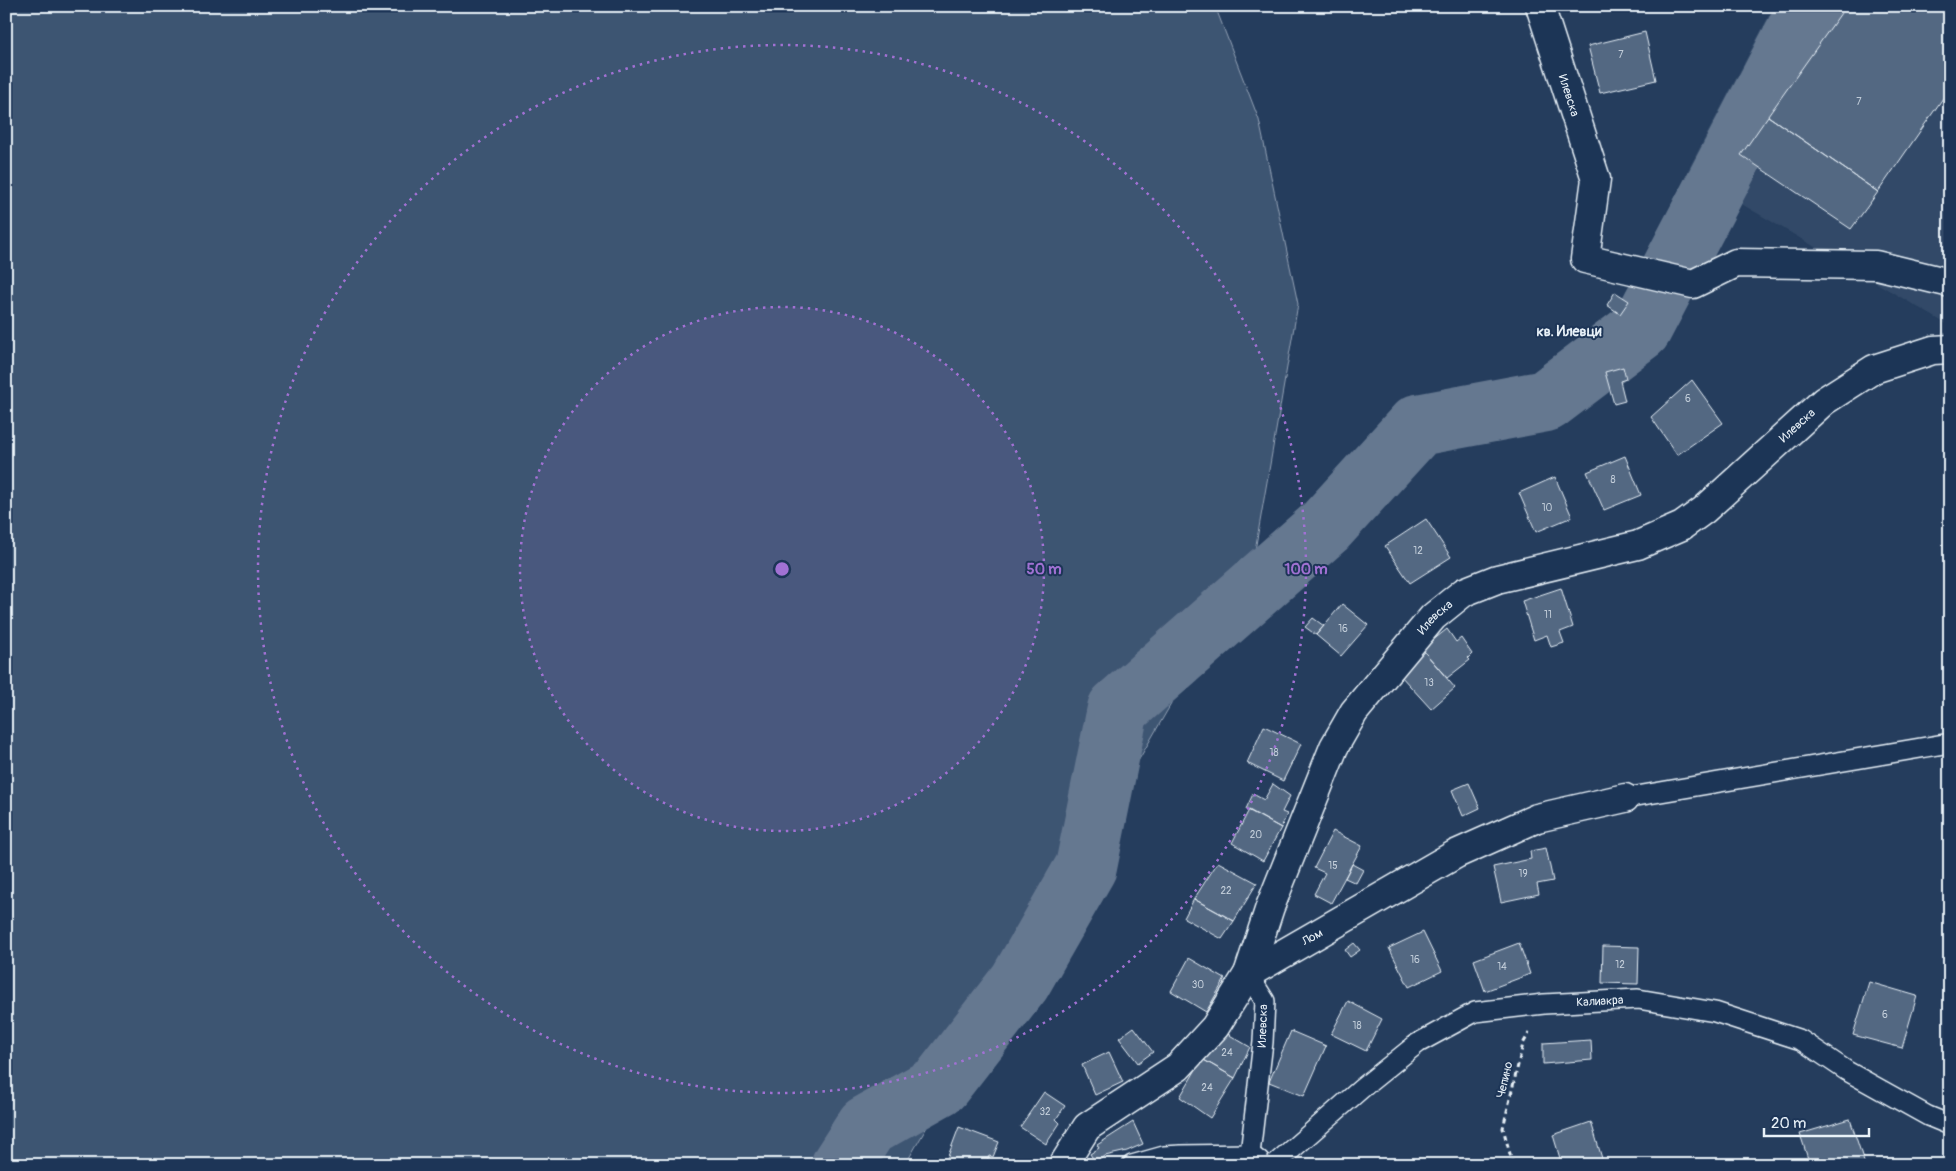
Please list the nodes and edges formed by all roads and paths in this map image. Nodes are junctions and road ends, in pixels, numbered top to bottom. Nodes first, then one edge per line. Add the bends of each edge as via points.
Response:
1 (1540, 6) edge
2 (1950, 282) edge
3 (1950, 349) edge
4 (1950, 743) edge
5 (1625, 798) joint
6 (1248, 974) junction
7 (1544, 1004) junction
8 (1950, 1125) edge
9 (1255, 1160) edge
10 (1063, 1165) edge
11 (1132, 1165) edge
12 (1274, 1165) edge
13 (1513, 1165) edge

1 - 2 street, Илевска via 1596,179 1585,259 1693,284 1736,262 1876,265
3 - 6 street, Илевска via 1933,350 1874,370 1824,401 1704,510 1682,526 1638,545 1497,579 1464,592 1433,617 1354,712 1334,747 1270,907
4 - 5 lane
5 - 6 street, Лом via 1537,818 1456,854
6 - 9 lane, Илевска via 1265,1001
6 - 10 street, Лом via 1215,1027 1178,1067 1087,1127
7 - 8 lane, Калиакра via 1638,999 1715,1012 1801,1040 1847,1072
7 - 12 lane, Калиакра via 1475,1012 1418,1043
7 - 13 path, Чепино via 1523,1044 1504,1128
9 - 11 lane, Илевска via 1164,1156

